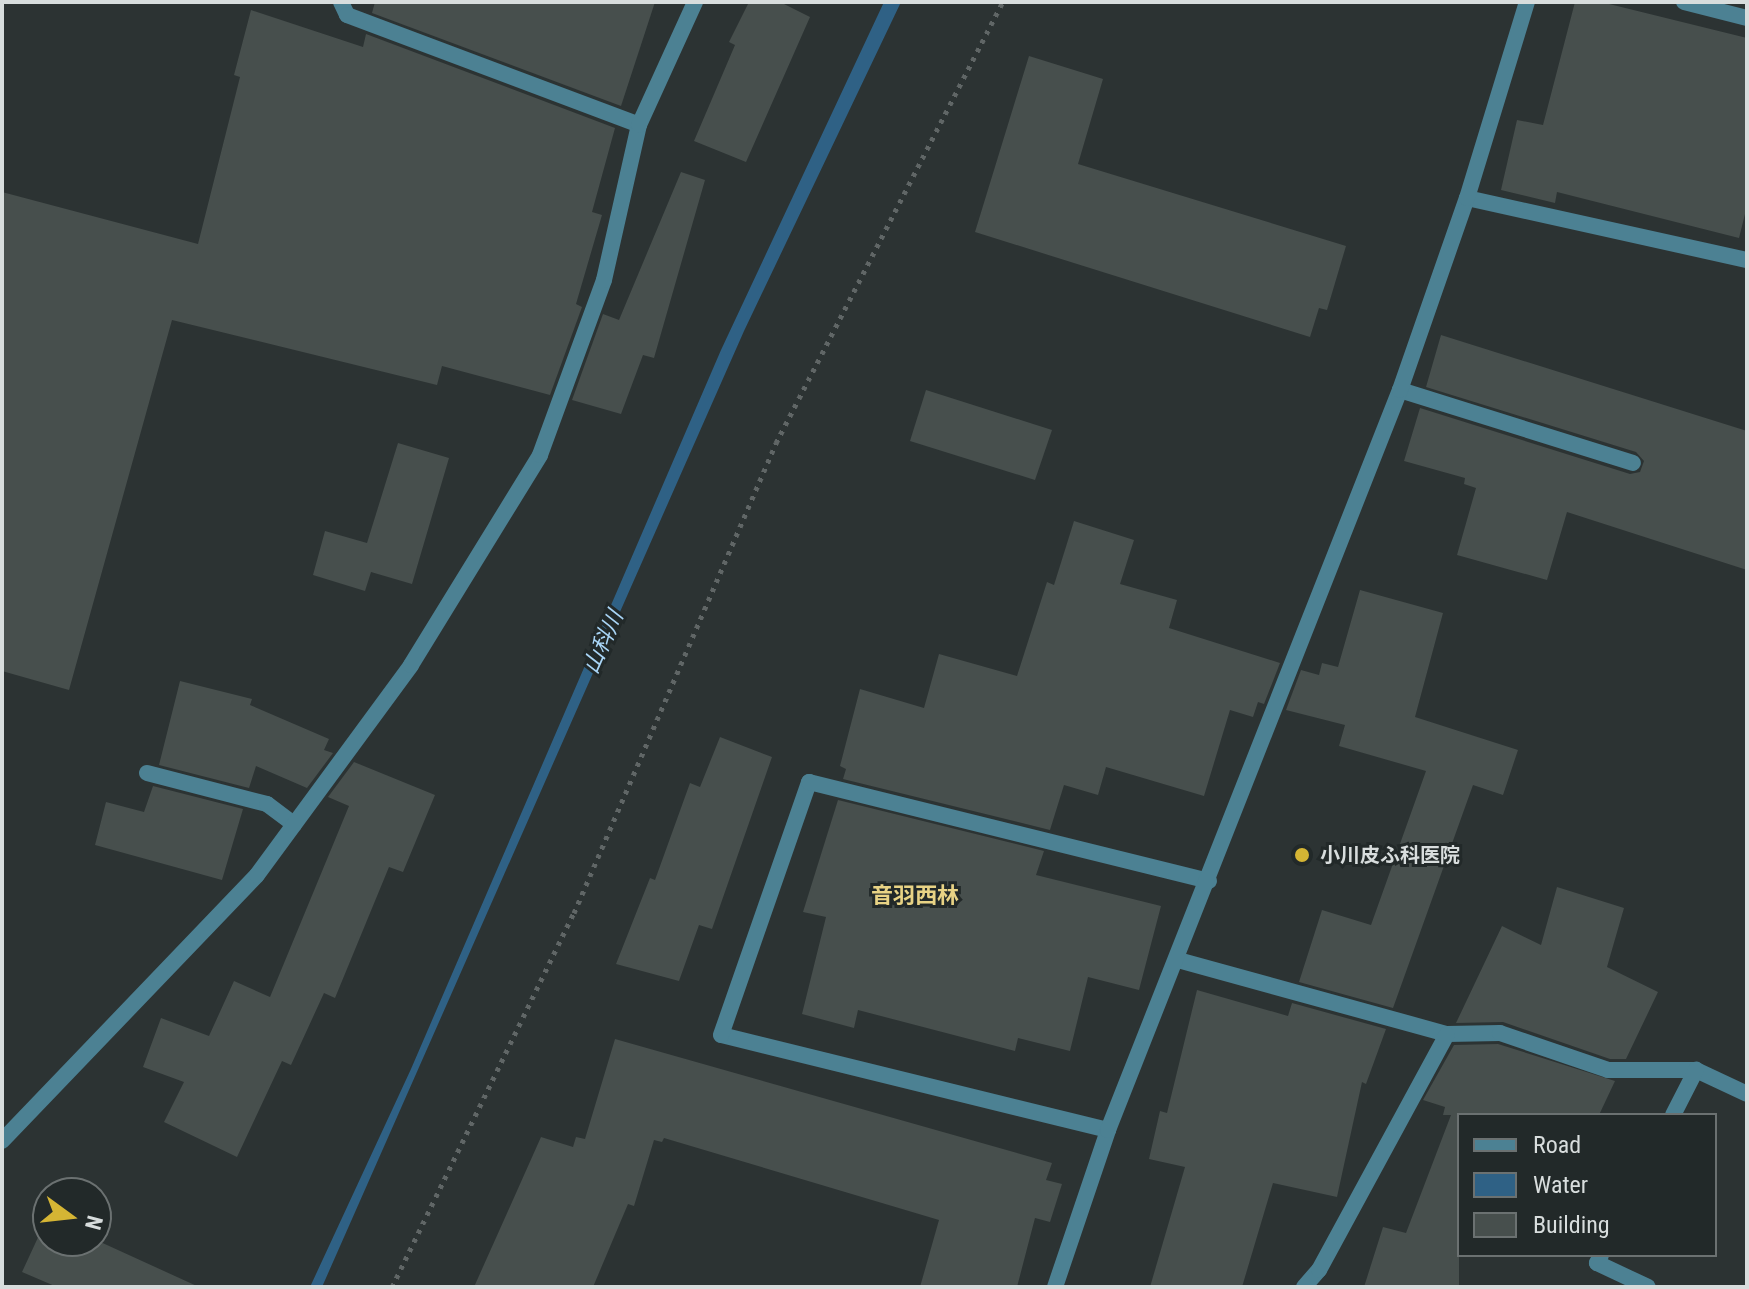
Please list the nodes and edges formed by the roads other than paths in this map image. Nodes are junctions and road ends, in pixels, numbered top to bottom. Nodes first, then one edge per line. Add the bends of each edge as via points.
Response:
1 (341, 2) edge
2 (695, 2) edge
3 (1527, 2) edge
4 (1684, 2) edge
5 (1747, 18) edge
6 (639, 125) junction
7 (1467, 198) junction
8 (1747, 260) edge
9 (1400, 390) junction
10 (1633, 463) dead end
11 (147, 773) dead end
12 (294, 824) junction
13 (1209, 881) junction
14 (1178, 960) junction
15 (1447, 1034) junction
16 (1696, 1070) junction
17 (1747, 1094) edge
18 (1674, 1113) edge
19 (1108, 1130) junction
20 (2, 1141) edge
21 (1600, 1257) edge
22 (1055, 1287) edge
23 (1304, 1287) edge
24 (1648, 1287) edge

1 - 6 street via 347,15
2 - 6 street
3 - 7 street
4 - 5 street
6 - 12 street via 604,280 540,455 411,665
7 - 8 street
7 - 9 street
9 - 10 street
9 - 13 street
11 - 12 street via 267,804
12 - 20 street via 257,875
13 - 14 street
13 - 19 street via 809,782 721,1035
14 - 15 street
14 - 19 street
15 - 16 street via 1500,1033 1608,1070
15 - 23 street via 1319,1270
16 - 17 street
16 - 18 street
19 - 22 street
21 - 24 street via 1597,1263

